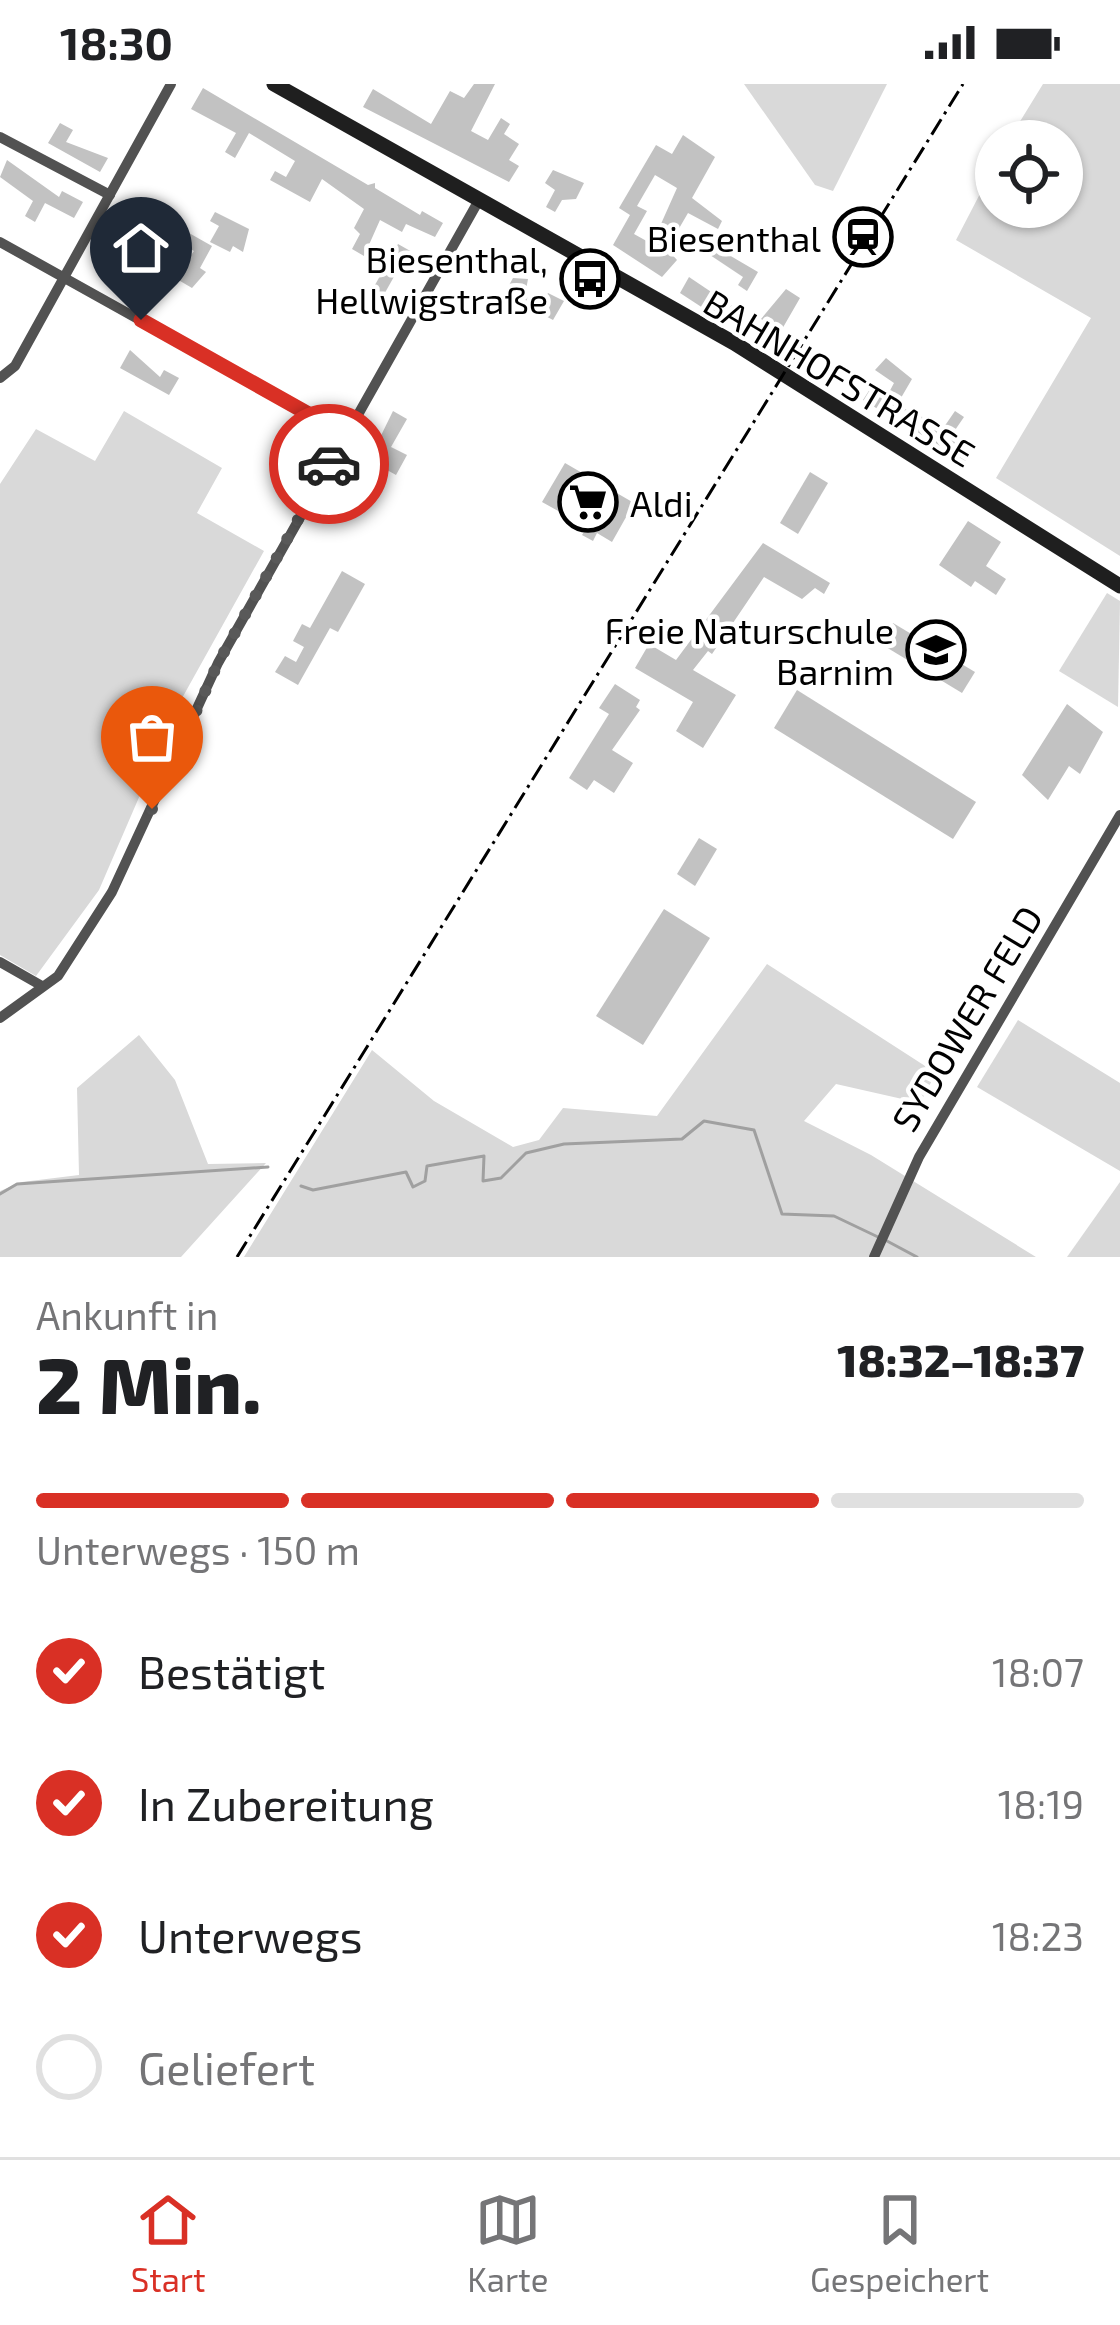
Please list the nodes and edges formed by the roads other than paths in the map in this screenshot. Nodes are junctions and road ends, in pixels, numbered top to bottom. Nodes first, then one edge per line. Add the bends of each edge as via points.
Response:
1 (171, 84) edge
2 (274, 84) edge
3 (0, 137) edge
4 (110, 194) junction
5 (479, 200) junction
6 (0, 242) edge
7 (63, 276) junction
8 (0, 378) edge
9 (346, 435) junction
10 (1120, 586) edge
11 (1120, 815) edge
12 (0, 962) edge
13 (41, 986) junction
14 (0, 1018) edge
15 (874, 1257) edge

1 - 4 street
2 - 5 main road, BAHNHOFSTRASSE
3 - 4 street
4 - 7 street
5 - 9 street
5 - 10 main road, BAHNHOFSTRASSE via 785,374
6 - 7 street
7 - 8 street
7 - 9 street
9 - 13 street via 218,663 112,892 58,976
11 - 15 street, SYDOWER FELD via 919,1157
12 - 13 street
13 - 14 street

